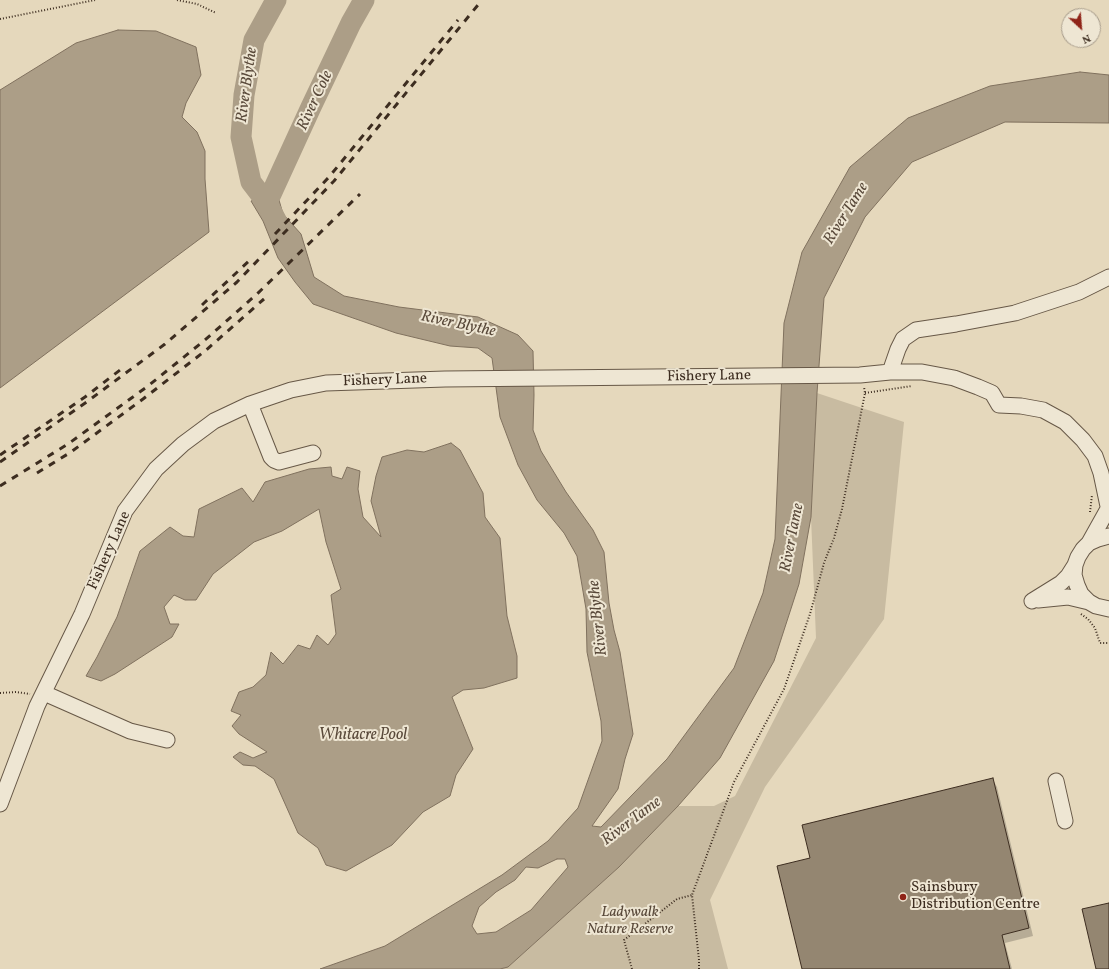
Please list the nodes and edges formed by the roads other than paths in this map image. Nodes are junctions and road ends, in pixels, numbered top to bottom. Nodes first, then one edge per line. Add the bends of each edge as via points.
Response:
1 (1109, 277) edge
2 (890, 372) junction
3 (250, 404) junction
4 (313, 453) dead end
5 (1108, 510) edge
6 (1109, 536) edge
7 (1089, 543) junction
8 (1075, 565) junction
9 (1084, 607) junction
10 (1109, 609) edge
11 (44, 692) junction
12 (167, 740) dead end
13 (1056, 781) dead end
14 (0, 804) edge
15 (1065, 821) dead end

1 - 2 street via 1079,292 1015,313 916,330 903,339
2 - 3 street, Fishery Lane via 326,383 291,390
2 - 5 street, Fishery Lane via 922,372 954,378 992,393 998,405 1043,410 1065,422 1095,456
3 - 4 street via 274,460 279,462
3 - 11 street, Fishery Lane via 214,421 183,444 156,469 125,511 82,614
5 - 7 street
6 - 7 street
7 - 8 street via 1080,553
8 - 9 street via 1076,585
8 - 9 street via 1062,583 1032,601 1068,597
9 - 10 street
11 - 12 street via 130,731
11 - 14 street, Fishery Lane
13 - 15 street

